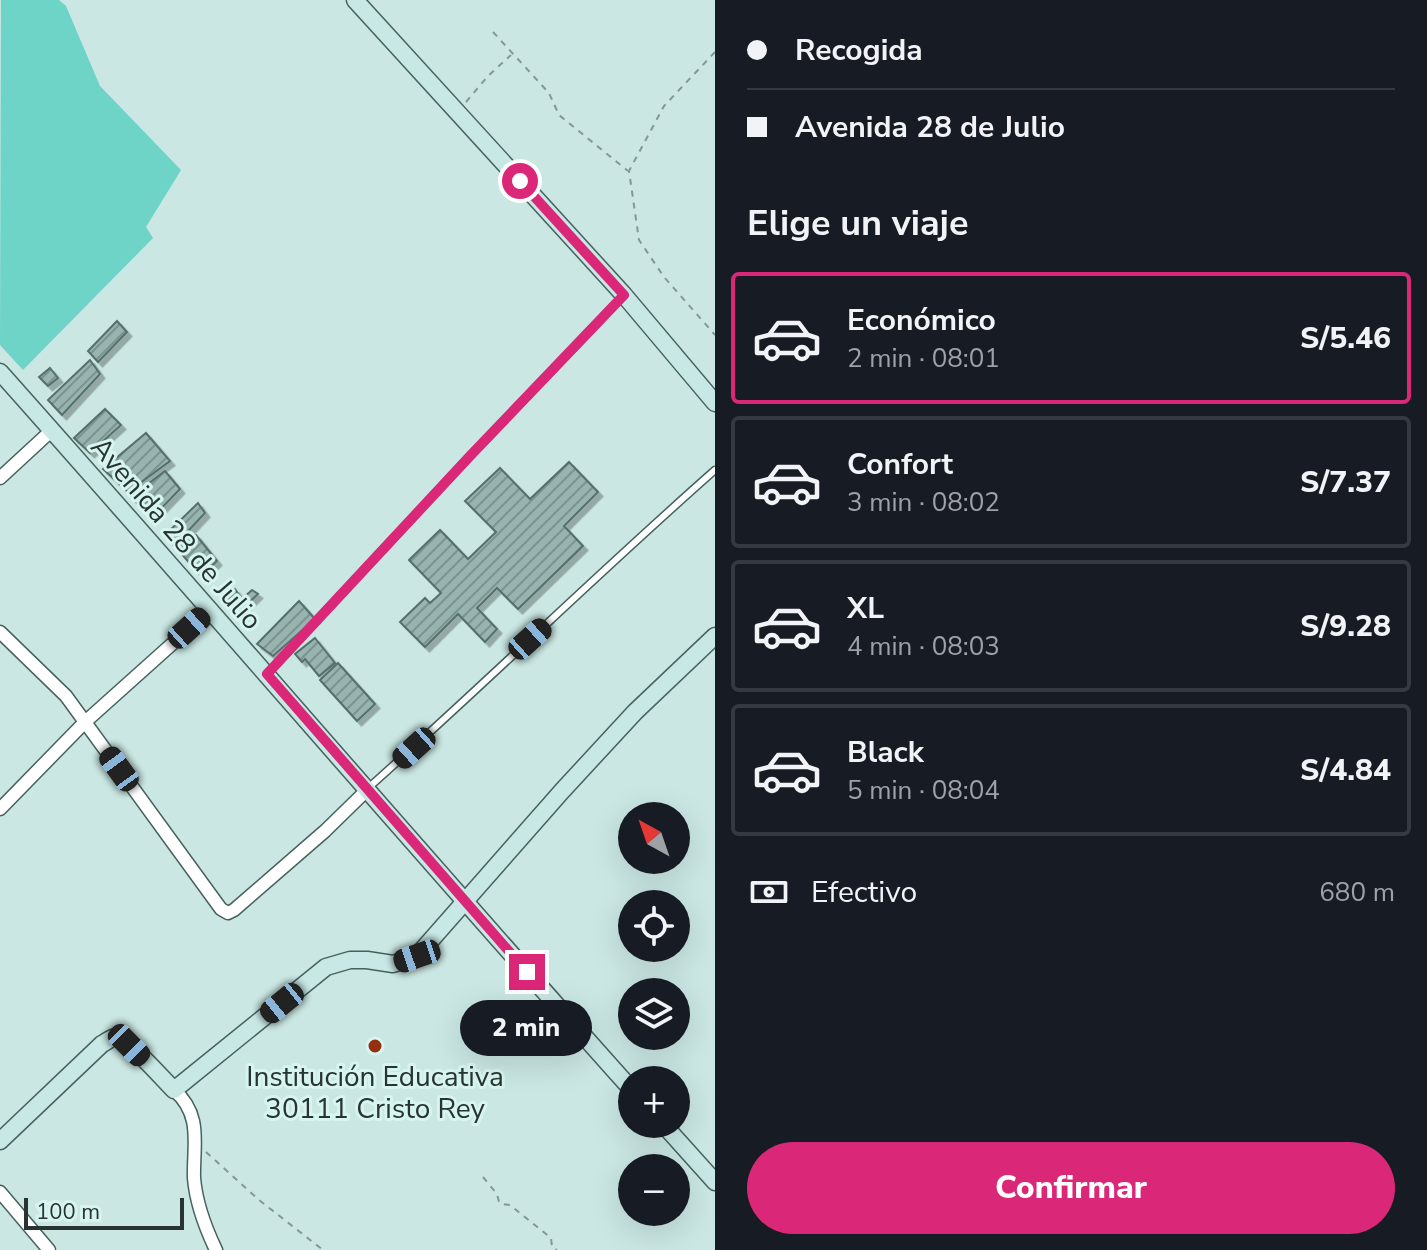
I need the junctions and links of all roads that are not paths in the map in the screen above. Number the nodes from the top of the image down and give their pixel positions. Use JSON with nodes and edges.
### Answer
{"nodes":[{"id":1,"x":355,"y":0,"type":"edge"},
{"id":2,"x":624,"y":295,"type":"junction"},
{"id":3,"x":0,"y":372,"type":"edge"},
{"id":4,"x":715,"y":403,"type":"edge"},
{"id":5,"x":52,"y":430,"type":"junction"},
{"id":6,"x":715,"y":470,"type":"edge"},
{"id":7,"x":0,"y":478,"type":"edge"},
{"id":8,"x":210,"y":610,"type":"junction"},
{"id":9,"x":0,"y":632,"type":"edge"},
{"id":10,"x":715,"y":636,"type":"edge"},
{"id":11,"x":267,"y":674,"type":"junction"},
{"id":12,"x":85,"y":722,"type":"junction"},
{"id":13,"x":367,"y":790,"type":"junction"},
{"id":14,"x":0,"y":809,"type":"edge"},
{"id":15,"x":464,"y":902,"type":"junction"},
{"id":16,"x":618,"y":1074,"type":"edge"},
{"id":17,"x":174,"y":1090,"type":"junction"},
{"id":18,"x":676,"y":1138,"type":"edge"},
{"id":19,"x":0,"y":1141,"type":"edge"},
{"id":20,"x":715,"y":1182,"type":"edge"},
{"id":21,"x":0,"y":1192,"type":"edge"},
{"id":22,"x":49,"y":1250,"type":"edge"},
{"id":23,"x":216,"y":1250,"type":"edge"}],
"edges":[{"from":1,"to":2,"type":"street"},
{"from":2,"to":4,"type":"street"},
{"from":2,"to":11,"type":"lane"},
{"from":3,"to":5,"type":"street","name":"Avenida 28 de Julio"},
{"from":5,"to":7,"type":"street"},
{"from":5,"to":8,"type":"street","name":"Avenida 28 de Julio"},
{"from":6,"to":13,"type":"lane"},
{"from":8,"to":11,"type":"street","name":"Avenida 28 de Julio"},
{"from":8,"to":12,"type":"street"},
{"from":9,"to":12,"type":"street"},
{"from":10,"to":15,"type":"street"},
{"from":11,"to":13,"type":"street","name":"Avenida 28 de Julio"},
{"from":12,"to":13,"type":"street"},
{"from":12,"to":14,"type":"street"},
{"from":13,"to":15,"type":"street","name":"Avenida 28 de Julio"},
{"from":15,"to":16,"type":"street","name":"Avenida 28 de Julio"},
{"from":15,"to":17,"type":"street"},
{"from":17,"to":19,"type":"street"},
{"from":17,"to":23,"type":"street"},
{"from":18,"to":20,"type":"street"},
{"from":21,"to":22,"type":"street"}]}
